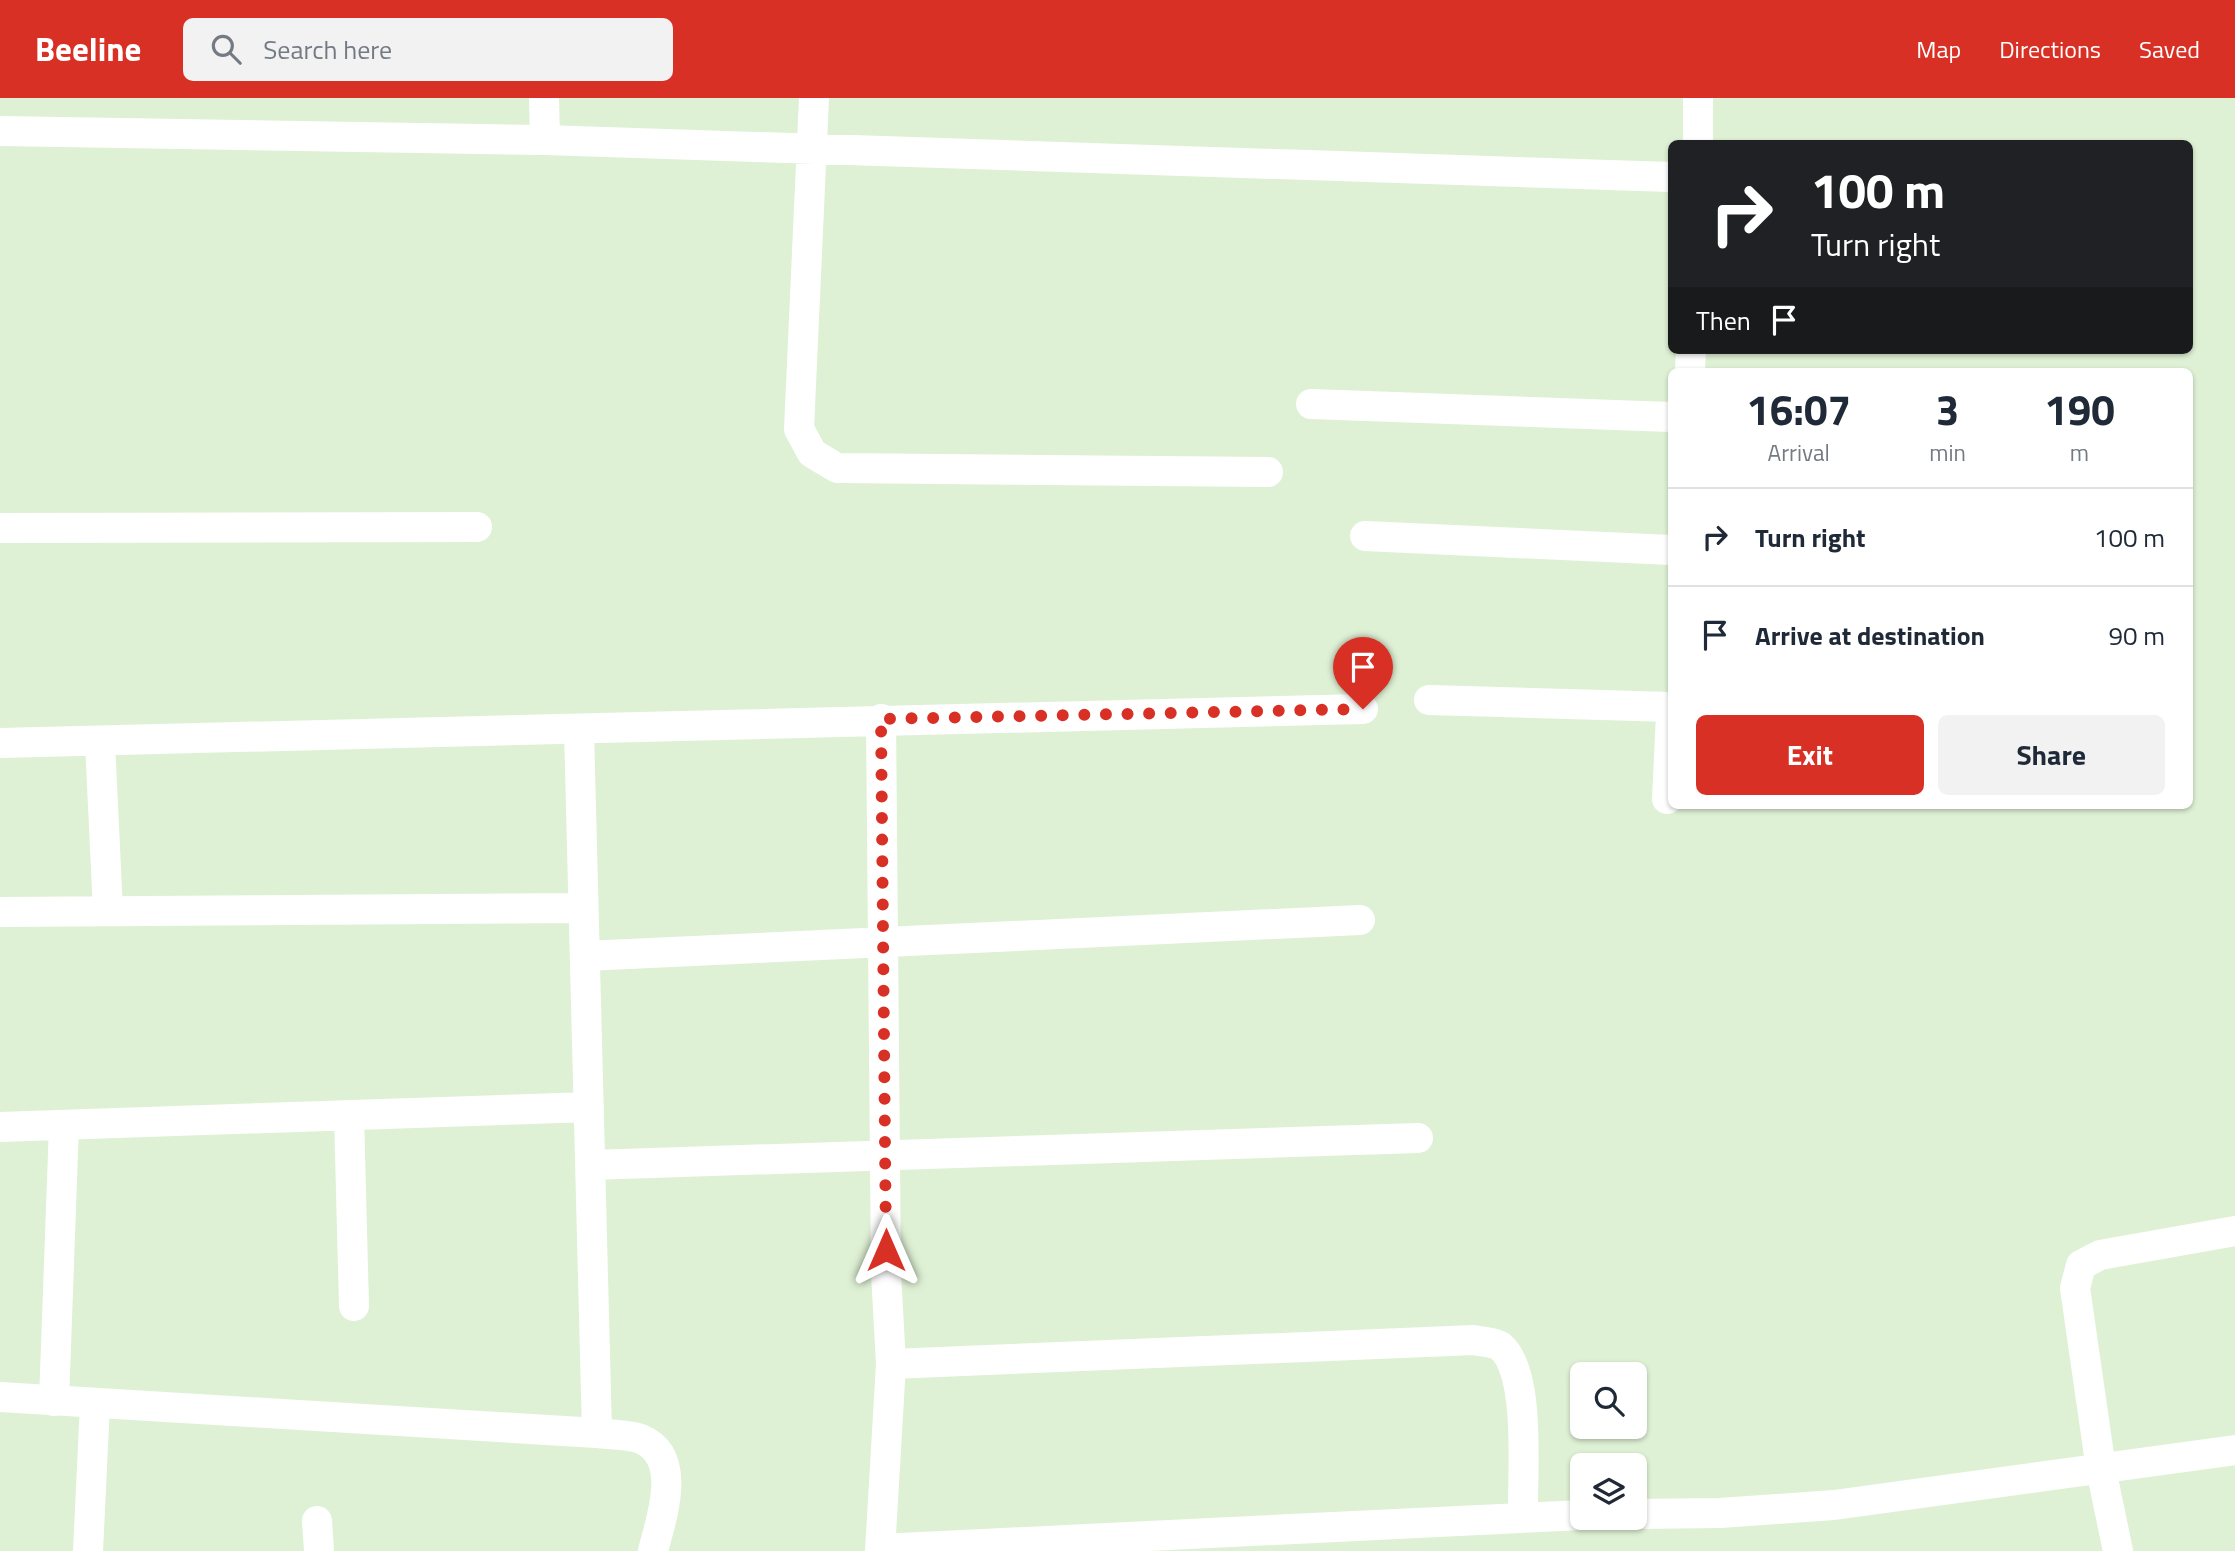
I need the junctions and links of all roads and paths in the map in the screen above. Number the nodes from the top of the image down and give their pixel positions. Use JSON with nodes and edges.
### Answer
{"nodes":[{"id":1,"x":544,"y":98,"type":"edge"},
{"id":2,"x":814,"y":98,"type":"edge"},
{"id":3,"x":1698,"y":98,"type":"edge"},
{"id":4,"x":0,"y":131,"type":"edge"},
{"id":5,"x":545,"y":140,"type":"junction"},
{"id":6,"x":1698,"y":140,"type":"edge"},
{"id":7,"x":812,"y":151,"type":"junction"},
{"id":8,"x":1668,"y":177,"type":"edge"},
{"id":9,"x":1311,"y":404,"type":"dead end"},
{"id":10,"x":1668,"y":417,"type":"edge"},
{"id":11,"x":1268,"y":472,"type":"dead end"},
{"id":12,"x":0,"y":527,"type":"edge"},
{"id":13,"x":477,"y":527,"type":"dead end"},
{"id":14,"x":1366,"y":536,"type":"dead end"},
{"id":15,"x":1668,"y":550,"type":"edge"},
{"id":16,"x":1429,"y":700,"type":"dead end"},
{"id":17,"x":1668,"y":707,"type":"edge"},
{"id":18,"x":1363,"y":709,"type":"dead end"},
{"id":19,"x":881,"y":719,"type":"junction"},
{"id":20,"x":579,"y":730,"type":"junction"},
{"id":21,"x":100,"y":742,"type":"junction"},
{"id":22,"x":0,"y":743,"type":"edge"},
{"id":23,"x":1668,"y":778,"type":"edge"},
{"id":24,"x":1667,"y":799,"type":"dead end"},
{"id":25,"x":583,"y":908,"type":"junction"},
{"id":26,"x":108,"y":911,"type":"junction"},
{"id":27,"x":0,"y":912,"type":"edge"},
{"id":28,"x":1360,"y":920,"type":"dead end"},
{"id":29,"x":883,"y":942,"type":"junction"},
{"id":30,"x":585,"y":956,"type":"junction"},
{"id":31,"x":589,"y":1107,"type":"junction"},
{"id":32,"x":349,"y":1115,"type":"junction"},
{"id":33,"x":64,"y":1125,"type":"junction"},
{"id":34,"x":0,"y":1127,"type":"edge"},
{"id":35,"x":1418,"y":1138,"type":"dead end"},
{"id":36,"x":886,"y":1156,"type":"junction"},
{"id":37,"x":591,"y":1165,"type":"junction"},
{"id":38,"x":2235,"y":1231,"type":"edge"},
{"id":39,"x":354,"y":1306,"type":"dead end"},
{"id":40,"x":891,"y":1364,"type":"junction"},
{"id":41,"x":0,"y":1397,"type":"edge"},
{"id":42,"x":54,"y":1401,"type":"junction"},
{"id":43,"x":95,"y":1404,"type":"junction"},
{"id":44,"x":597,"y":1433,"type":"junction"},
{"id":45,"x":2235,"y":1450,"type":"edge"},
{"id":46,"x":2101,"y":1469,"type":"junction"},
{"id":47,"x":1647,"y":1514,"type":"edge"},
{"id":48,"x":1570,"y":1515,"type":"edge"},
{"id":49,"x":1523,"y":1516,"type":"junction"},
{"id":50,"x":317,"y":1521,"type":"dead end"},
{"id":51,"x":880,"y":1550,"type":"edge"},
{"id":52,"x":88,"y":1551,"type":"edge"},
{"id":53,"x":319,"y":1551,"type":"edge"},
{"id":54,"x":653,"y":1551,"type":"edge"},
{"id":55,"x":2118,"y":1551,"type":"edge"}],
"edges":[{"from":1,"to":5,"type":"street"},
{"from":2,"to":7,"type":"street"},
{"from":3,"to":6,"type":"street"},
{"from":4,"to":5,"type":"street"},
{"from":5,"to":7,"type":"street"},
{"from":7,"to":8,"type":"street"},
{"from":7,"to":11,"type":"street"},
{"from":9,"to":10,"type":"street"},
{"from":12,"to":13,"type":"street"},
{"from":14,"to":15,"type":"street"},
{"from":16,"to":17,"type":"street"},
{"from":18,"to":19,"type":"street"},
{"from":19,"to":20,"type":"street"},
{"from":19,"to":29,"type":"street"},
{"from":20,"to":21,"type":"street"},
{"from":20,"to":25,"type":"street"},
{"from":21,"to":22,"type":"street"},
{"from":21,"to":26,"type":"street"},
{"from":23,"to":24,"type":"street"},
{"from":25,"to":26,"type":"street"},
{"from":25,"to":30,"type":"street"},
{"from":26,"to":27,"type":"street"},
{"from":28,"to":29,"type":"street"},
{"from":29,"to":30,"type":"street"},
{"from":29,"to":36,"type":"street"},
{"from":30,"to":31,"type":"street"},
{"from":31,"to":32,"type":"street"},
{"from":31,"to":37,"type":"street"},
{"from":32,"to":33,"type":"street"},
{"from":32,"to":39,"type":"street"},
{"from":33,"to":34,"type":"street"},
{"from":33,"to":42,"type":"street"},
{"from":35,"to":36,"type":"street"},
{"from":36,"to":37,"type":"street"},
{"from":36,"to":40,"type":"street"},
{"from":37,"to":44,"type":"street"},
{"from":38,"to":46,"type":"street"},
{"from":40,"to":49,"type":"street"},
{"from":40,"to":51,"type":"street"},
{"from":41,"to":42,"type":"street"},
{"from":42,"to":43,"type":"street"},
{"from":43,"to":44,"type":"street"},
{"from":43,"to":52,"type":"street"},
{"from":44,"to":54,"type":"street"},
{"from":45,"to":46,"type":"street"},
{"from":46,"to":47,"type":"street"},
{"from":46,"to":55,"type":"street"},
{"from":48,"to":49,"type":"street"},
{"from":49,"to":51,"type":"street"},
{"from":50,"to":53,"type":"street"}]}
